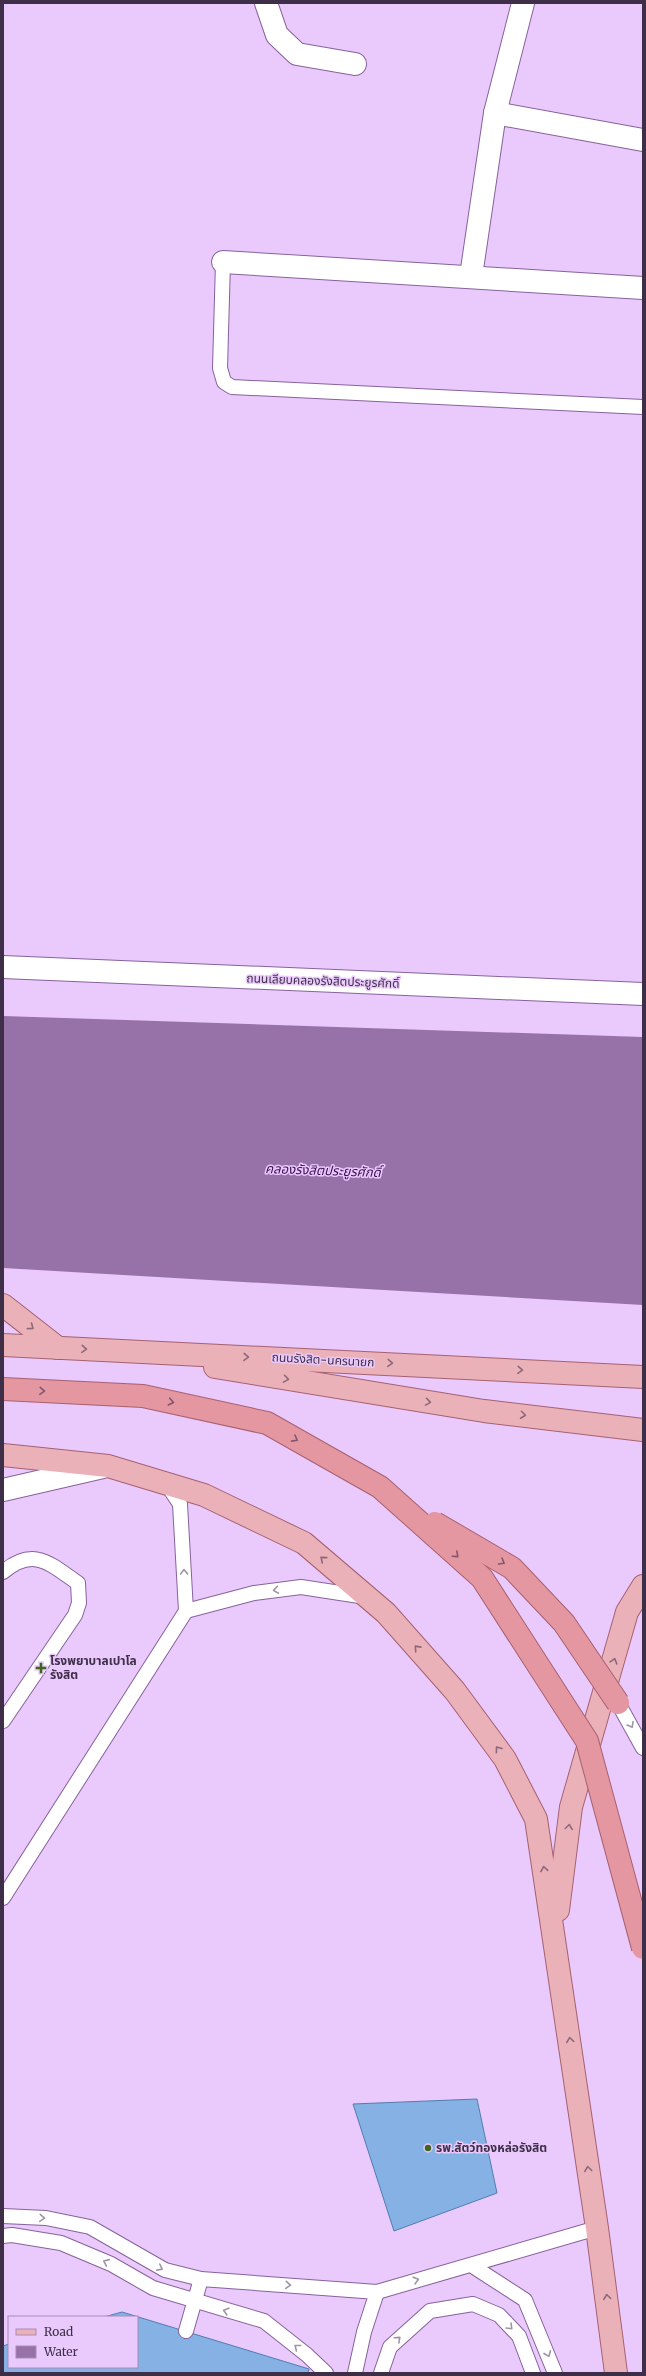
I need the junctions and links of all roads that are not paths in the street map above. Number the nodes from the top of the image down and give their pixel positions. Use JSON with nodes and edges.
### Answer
{"nodes":[{"id":1,"x":266,"y":3,"type":"edge"},
{"id":2,"x":523,"y":3,"type":"edge"},
{"id":3,"x":355,"y":64,"type":"dead end"},
{"id":4,"x":495,"y":113,"type":"junction"},
{"id":5,"x":643,"y":140,"type":"edge"},
{"id":6,"x":223,"y":262,"type":"joint"},
{"id":7,"x":471,"y":276,"type":"junction"},
{"id":8,"x":643,"y":288,"type":"edge"},
{"id":9,"x":643,"y":407,"type":"edge"},
{"id":10,"x":3,"y":967,"type":"edge"},
{"id":11,"x":643,"y":994,"type":"edge"},
{"id":12,"x":3,"y":1305,"type":"edge"},
{"id":13,"x":3,"y":1345,"type":"edge"},
{"id":14,"x":58,"y":1348,"type":"junction"},
{"id":15,"x":123,"y":1352,"type":"junction"},
{"id":16,"x":643,"y":1377,"type":"edge"},
{"id":17,"x":3,"y":1389,"type":"edge"},
{"id":18,"x":643,"y":1430,"type":"edge"},
{"id":19,"x":3,"y":1455,"type":"edge"},
{"id":20,"x":108,"y":1466,"type":"junction"},
{"id":21,"x":166,"y":1483,"type":"junction"},
{"id":22,"x":3,"y":1490,"type":"edge"},
{"id":23,"x":395,"y":1500,"type":"junction"},
{"id":24,"x":3,"y":1572,"type":"edge"},
{"id":25,"x":643,"y":1586,"type":"edge"},
{"id":26,"x":370,"y":1598,"type":"junction"},
{"id":27,"x":186,"y":1611,"type":"junction"},
{"id":28,"x":618,"y":1703,"type":"joint"},
{"id":29,"x":3,"y":1721,"type":"edge"},
{"id":30,"x":643,"y":1748,"type":"edge"},
{"id":31,"x":3,"y":1898,"type":"edge"},
{"id":32,"x":554,"y":1935,"type":"junction"},
{"id":33,"x":643,"y":1948,"type":"edge"},
{"id":34,"x":3,"y":2216,"type":"edge"},
{"id":35,"x":597,"y":2228,"type":"junction"},
{"id":36,"x":3,"y":2236,"type":"edge"},
{"id":37,"x":471,"y":2264,"type":"junction"},
{"id":38,"x":201,"y":2279,"type":"junction"},
{"id":39,"x":377,"y":2292,"type":"junction"},
{"id":40,"x":196,"y":2302,"type":"junction"},
{"id":41,"x":186,"y":2331,"type":"dead end"},
{"id":42,"x":612,"y":2336,"type":"junction"},
{"id":43,"x":326,"y":2373,"type":"edge"},
{"id":44,"x":355,"y":2373,"type":"edge"},
{"id":45,"x":381,"y":2373,"type":"edge"},
{"id":46,"x":533,"y":2373,"type":"edge"},
{"id":47,"x":556,"y":2373,"type":"edge"},
{"id":48,"x":616,"y":2373,"type":"edge"},
{"id":49,"x":622,"y":2373,"type":"edge"}],
"edges":[{"from":1,"to":3,"type":"street"},
{"from":2,"to":4,"type":"street"},
{"from":4,"to":5,"type":"street"},
{"from":4,"to":7,"type":"street"},
{"from":6,"to":7,"type":"street"},
{"from":6,"to":9,"type":"lane"},
{"from":7,"to":8,"type":"street"},
{"from":10,"to":11,"type":"street","name":"ถนนเลียบคลองรังสิตประยูรศักดิ์"},
{"from":12,"to":14,"type":"main road","one_way":true},
{"from":13,"to":14,"type":"main road","name":"ถนนรังสิต-นครนายก"},
{"from":14,"to":15,"type":"main road","name":"ถนนรังสิต-นครนายก","one_way":true},
{"from":15,"to":16,"type":"main road","name":"ถนนรังสิต-นครนายก","one_way":true},
{"from":15,"to":18,"type":"main road","one_way":true},
{"from":17,"to":23,"type":"highway","one_way":true,"bridge":true},
{"from":19,"to":20,"type":"main road"},
{"from":20,"to":21,"type":"main road"},
{"from":20,"to":22,"type":"street"},
{"from":26,"to":21,"type":"main road","one_way":true},
{"from":27,"to":21,"type":"lane","one_way":true},
{"from":23,"to":28,"type":"highway","one_way":true,"bridge":true},
{"from":23,"to":33,"type":"highway","one_way":true,"bridge":true},
{"from":24,"to":29,"type":"lane"},
{"from":32,"to":25,"type":"main road","one_way":true},
{"from":26,"to":27,"type":"lane","one_way":true},
{"from":32,"to":26,"type":"main road","one_way":true},
{"from":27,"to":31,"type":"lane"},
{"from":28,"to":30,"type":"lane","one_way":true},
{"from":35,"to":32,"type":"main road","one_way":true},
{"from":34,"to":38,"type":"lane","one_way":true},
{"from":35,"to":37,"type":"lane"},
{"from":42,"to":35,"type":"main road","one_way":true},
{"from":40,"to":36,"type":"lane","one_way":true},
{"from":39,"to":37,"type":"lane","one_way":true},
{"from":37,"to":47,"type":"lane","one_way":true},
{"from":38,"to":39,"type":"lane","one_way":true},
{"from":38,"to":40,"type":"lane"},
{"from":39,"to":44,"type":"lane"},
{"from":40,"to":41,"type":"lane"},
{"from":43,"to":40,"type":"lane","one_way":true},
{"from":42,"to":48,"type":"main road"},
{"from":42,"to":49,"type":"main road"},
{"from":45,"to":46,"type":"lane","one_way":true}]}
